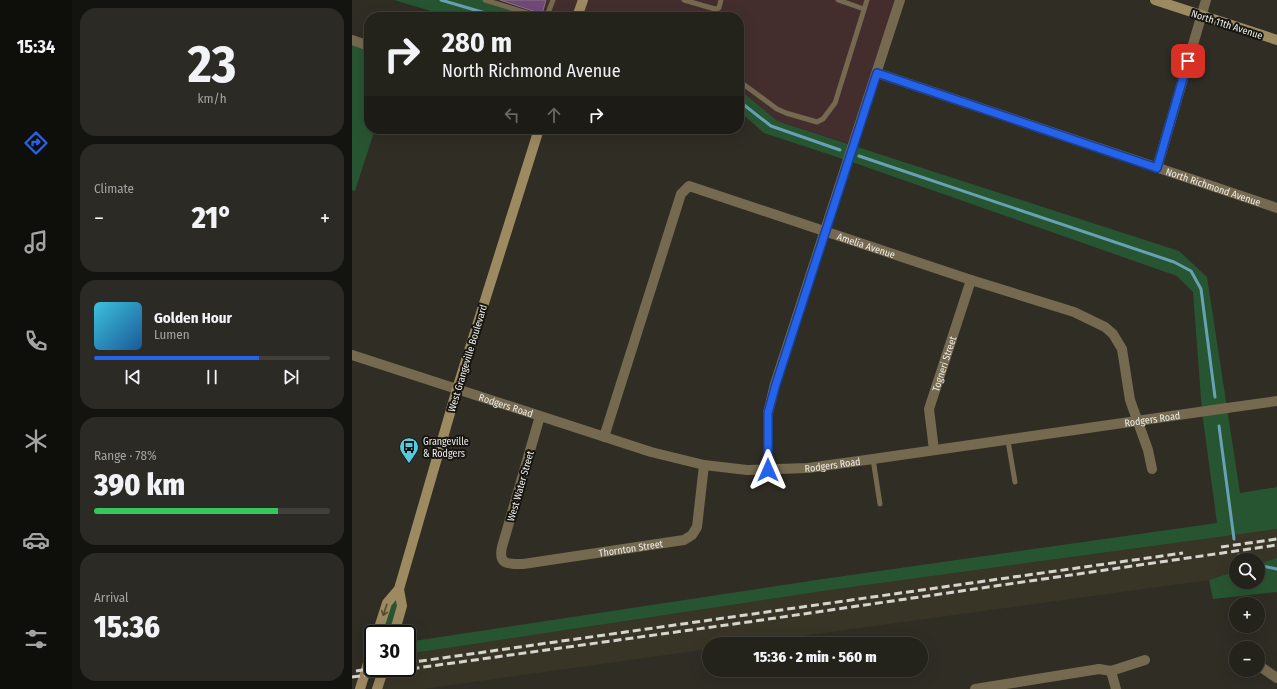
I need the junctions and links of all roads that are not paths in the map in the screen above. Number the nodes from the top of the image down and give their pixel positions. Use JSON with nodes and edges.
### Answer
{"nodes":[{"id":1,"x":485,"y":0,"type":"edge"},
{"id":2,"x":553,"y":0,"type":"edge"},
{"id":3,"x":583,"y":0,"type":"edge"},
{"id":4,"x":684,"y":0,"type":"edge"},
{"id":5,"x":721,"y":0,"type":"edge"},
{"id":6,"x":838,"y":0,"type":"edge"},
{"id":7,"x":867,"y":0,"type":"edge"},
{"id":8,"x":900,"y":0,"type":"edge"},
{"id":9,"x":1155,"y":0,"type":"edge"},
{"id":10,"x":1206,"y":0,"type":"edge"},
{"id":11,"x":864,"y":9,"type":"junction"},
{"id":12,"x":524,"y":12,"type":"edge"},
{"id":13,"x":549,"y":12,"type":"edge"},
{"id":14,"x":579,"y":12,"type":"edge"},
{"id":15,"x":1201,"y":15,"type":"junction"},
{"id":16,"x":352,"y":40,"type":"edge"},
{"id":17,"x":1277,"y":40,"type":"edge"},
{"id":18,"x":364,"y":44,"type":"edge"},
{"id":19,"x":877,"y":73,"type":"junction"},
{"id":20,"x":744,"y":85,"type":"edge"},
{"id":21,"x":537,"y":134,"type":"edge"},
{"id":22,"x":1157,"y":168,"type":"junction"},
{"id":23,"x":1277,"y":208,"type":"edge"},
{"id":24,"x":825,"y":231,"type":"junction"},
{"id":25,"x":971,"y":280,"type":"junction"},
{"id":26,"x":352,"y":356,"type":"edge"},
{"id":27,"x":457,"y":389,"type":"junction"},
{"id":28,"x":1277,"y":401,"type":"edge"},
{"id":29,"x":540,"y":416,"type":"junction"},
{"id":30,"x":1137,"y":421,"type":"junction"},
{"id":31,"x":604,"y":437,"type":"junction"},
{"id":32,"x":1008,"y":441,"type":"junction"},
{"id":33,"x":934,"y":450,"type":"junction"},
{"id":34,"x":873,"y":459,"type":"junction"},
{"id":35,"x":704,"y":465,"type":"junction"},
{"id":36,"x":1152,"y":469,"type":"dead end"},
{"id":37,"x":768,"y":470,"type":"junction"},
{"id":38,"x":1015,"y":482,"type":"dead end"},
{"id":39,"x":880,"y":504,"type":"dead end"},
{"id":40,"x":500,"y":556,"type":"joint"},
{"id":41,"x":399,"y":589,"type":"junction"},
{"id":42,"x":380,"y":625,"type":"edge"},
{"id":43,"x":397,"y":625,"type":"edge"},
{"id":44,"x":1145,"y":660,"type":"dead end"},
{"id":45,"x":1265,"y":670,"type":"edge"},
{"id":46,"x":1111,"y":671,"type":"junction"},
{"id":47,"x":364,"y":676,"type":"edge"},
{"id":48,"x":381,"y":677,"type":"edge"},
{"id":49,"x":1277,"y":678,"type":"edge"},
{"id":50,"x":360,"y":689,"type":"edge"},
{"id":51,"x":377,"y":689,"type":"edge"},
{"id":52,"x":979,"y":689,"type":"edge"},
{"id":53,"x":1116,"y":689,"type":"edge"}],
"edges":[{"from":1,"to":12,"type":"lane"},
{"from":2,"to":13,"type":"lane"},
{"from":3,"to":14,"type":"main road"},
{"from":4,"to":5,"type":"lane"},
{"from":6,"to":11,"type":"lane"},
{"from":7,"to":11,"type":"lane"},
{"from":8,"to":19,"type":"street"},
{"from":9,"to":15,"type":"main road","name":"North 11th Avenue"},
{"from":10,"to":15,"type":"street"},
{"from":11,"to":20,"type":"lane"},
{"from":15,"to":17,"type":"main road","name":"North 11th Avenue"},
{"from":15,"to":22,"type":"street"},
{"from":16,"to":18,"type":"street"},
{"from":19,"to":22,"type":"street","name":"North Richmond Avenue"},
{"from":19,"to":24,"type":"street"},
{"from":21,"to":27,"type":"main road","name":"West Grangeville Boulevard"},
{"from":22,"to":23,"type":"street","name":"North Richmond Avenue"},
{"from":24,"to":25,"type":"street","name":"Amelia Avenue"},
{"from":24,"to":31,"type":"street","name":"Amelia Avenue"},
{"from":24,"to":37,"type":"street"},
{"from":25,"to":30,"type":"street","name":"Amelia Avenue"},
{"from":25,"to":33,"type":"street","name":"Togneri Street"},
{"from":26,"to":27,"type":"street","name":"Rodgers Road"},
{"from":27,"to":29,"type":"street","name":"Rodgers Road"},
{"from":27,"to":41,"type":"main road","name":"West Grangeville Boulevard"},
{"from":28,"to":30,"type":"street","name":"Rodgers Road"},
{"from":29,"to":31,"type":"street","name":"Rodgers Road"},
{"from":29,"to":40,"type":"street","name":"West Water Street"},
{"from":30,"to":32,"type":"street","name":"Rodgers Road"},
{"from":30,"to":36,"type":"street","name":"Amelia Avenue"},
{"from":31,"to":35,"type":"street","name":"Rodgers Road"},
{"from":32,"to":33,"type":"street","name":"Rodgers Road"},
{"from":32,"to":38,"type":"lane"},
{"from":33,"to":34,"type":"street","name":"Rodgers Road"},
{"from":34,"to":37,"type":"street","name":"Rodgers Road"},
{"from":34,"to":39,"type":"lane"},
{"from":35,"to":37,"type":"street","name":"Rodgers Road"},
{"from":35,"to":40,"type":"street","name":"Thornton Street"},
{"from":41,"to":42,"type":"main road","name":"West Grangeville Boulevard","one_way":true},
{"from":41,"to":43,"type":"main road","name":"West Grangeville Boulevard"},
{"from":44,"to":46,"type":"street"},
{"from":45,"to":49,"type":"street"},
{"from":46,"to":52,"type":"street"},
{"from":46,"to":53,"type":"street"},
{"from":47,"to":50,"type":"main road"},
{"from":48,"to":51,"type":"main road"}]}
